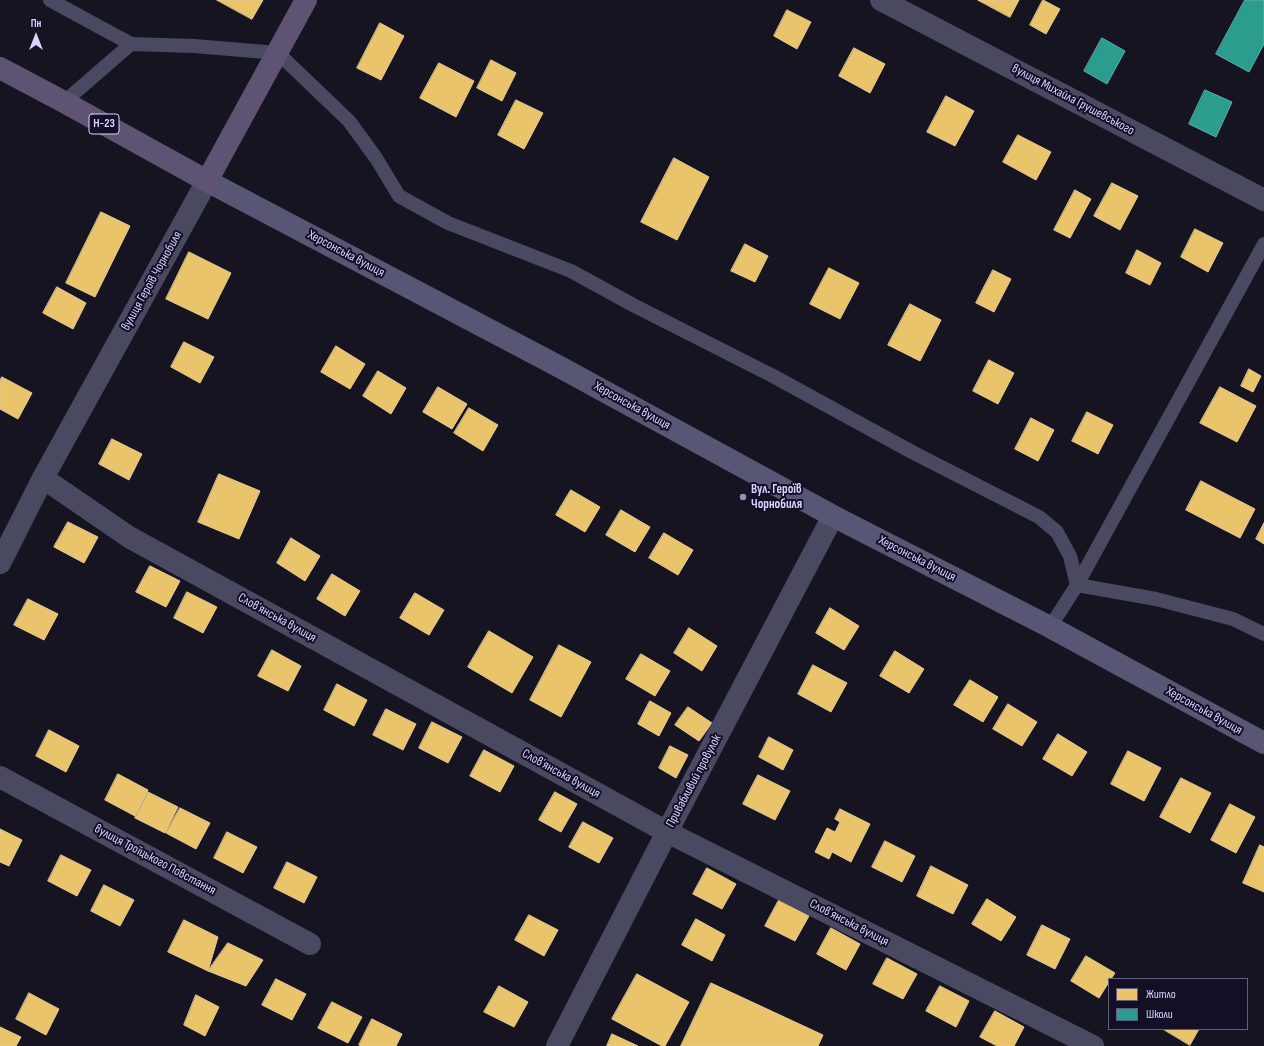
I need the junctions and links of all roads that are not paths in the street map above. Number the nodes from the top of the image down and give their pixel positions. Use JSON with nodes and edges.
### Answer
{"nodes":[{"id":1,"x":50,"y":0,"type":"edge"},
{"id":2,"x":306,"y":0,"type":"edge"},
{"id":3,"x":881,"y":0,"type":"edge"},
{"id":4,"x":131,"y":44,"type":"junction"},
{"id":5,"x":278,"y":53,"type":"junction"},
{"id":6,"x":0,"y":68,"type":"edge"},
{"id":7,"x":64,"y":102,"type":"junction"},
{"id":8,"x":207,"y":181,"type":"junction"},
{"id":9,"x":1264,"y":200,"type":"edge"},
{"id":10,"x":1264,"y":244,"type":"edge"},
{"id":11,"x":43,"y":478,"type":"junction"},
{"id":12,"x":833,"y":516,"type":"junction"},
{"id":13,"x":0,"y":563,"type":"edge"},
{"id":14,"x":1077,"y":585,"type":"junction"},
{"id":15,"x":1050,"y":627,"type":"junction"},
{"id":16,"x":1264,"y":634,"type":"edge"},
{"id":17,"x":1264,"y":743,"type":"edge"},
{"id":18,"x":0,"y":777,"type":"edge"},
{"id":19,"x":667,"y":832,"type":"junction"},
{"id":20,"x":310,"y":944,"type":"dead end"},
{"id":21,"x":557,"y":1046,"type":"edge"},
{"id":22,"x":1093,"y":1046,"type":"edge"}],
"edges":[{"from":1,"to":4,"type":"lane"},
{"from":2,"to":5,"type":"main road","name":"вулиця Героїв Чорнобиля"},
{"from":3,"to":9,"type":"street","name":"вулиця Михайла Грушевського"},
{"from":4,"to":5,"type":"lane"},
{"from":4,"to":7,"type":"lane"},
{"from":5,"to":8,"type":"main road","name":"вулиця Героїв Чорнобиля"},
{"from":5,"to":14,"type":"lane"},
{"from":6,"to":7,"type":"main road","name":"Херсонська вулиця","number":"Н-23"},
{"from":7,"to":8,"type":"main road","name":"Херсонська вулиця","number":"Н-23"},
{"from":8,"to":11,"type":"street","name":"вулиця Героїв Чорнобиля"},
{"from":8,"to":12,"type":"main road","name":"Херсонська вулиця"},
{"from":10,"to":14,"type":"lane"},
{"from":11,"to":13,"type":"street","name":"вулиця Героїв Чорнобиля"},
{"from":11,"to":19,"type":"street","name":"Словʼянська вулиця"},
{"from":12,"to":15,"type":"main road","name":"Херсонська вулиця"},
{"from":12,"to":19,"type":"street","name":"Привабливий провулок"},
{"from":14,"to":15,"type":"lane"},
{"from":14,"to":16,"type":"lane"},
{"from":15,"to":17,"type":"main road","name":"Херсонська вулиця"},
{"from":18,"to":20,"type":"street","name":"вулиця Троїцького Повстання"},
{"from":19,"to":21,"type":"street","name":"Привабливий провулок"},
{"from":19,"to":22,"type":"street","name":"Словʼянська вулиця"}]}
